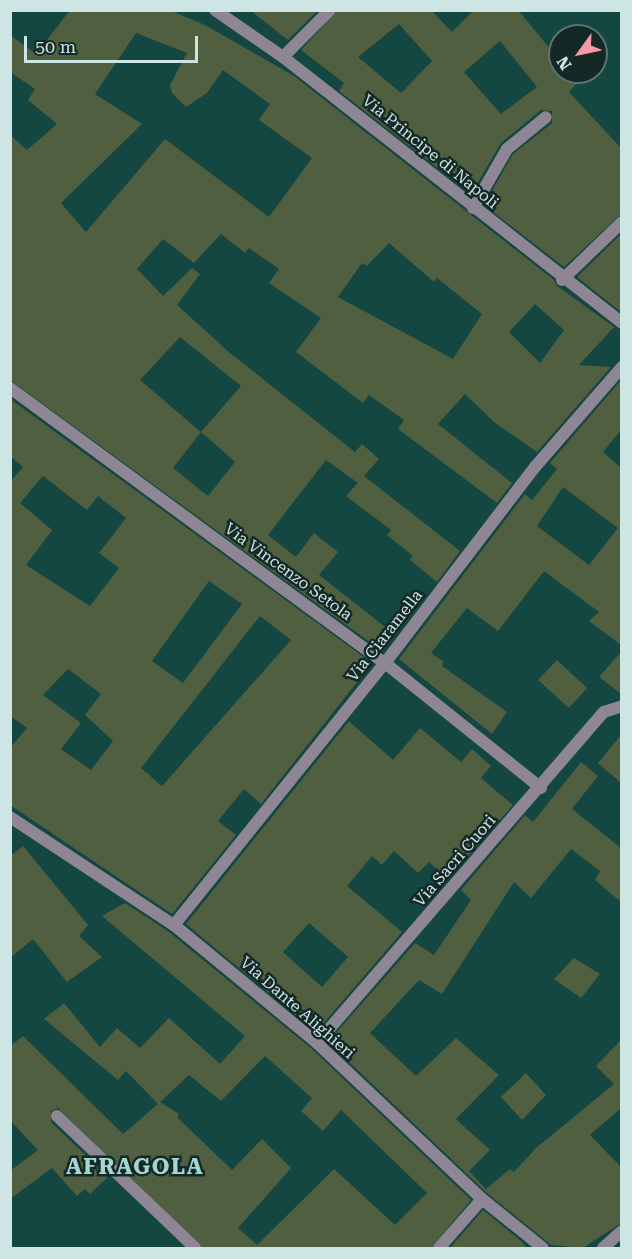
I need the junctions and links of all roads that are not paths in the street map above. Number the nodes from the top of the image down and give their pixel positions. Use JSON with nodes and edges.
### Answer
{"nodes":[{"id":1,"x":215,"y":10,"type":"edge"},
{"id":2,"x":330,"y":10,"type":"edge"},
{"id":3,"x":283,"y":57,"type":"junction"},
{"id":4,"x":546,"y":117,"type":"dead end"},
{"id":5,"x":473,"y":208,"type":"junction"},
{"id":6,"x":621,"y":222,"type":"edge"},
{"id":7,"x":562,"y":280,"type":"junction"},
{"id":8,"x":621,"y":323,"type":"edge"},
{"id":9,"x":621,"y":367,"type":"edge"},
{"id":10,"x":10,"y":388,"type":"edge"},
{"id":11,"x":385,"y":663,"type":"junction"},
{"id":12,"x":621,"y":706,"type":"edge"},
{"id":13,"x":541,"y":788,"type":"junction"},
{"id":14,"x":10,"y":817,"type":"edge"},
{"id":15,"x":174,"y":925,"type":"junction"},
{"id":16,"x":317,"y":1043,"type":"junction"},
{"id":17,"x":57,"y":1116,"type":"dead end"},
{"id":18,"x":482,"y":1199,"type":"junction"},
{"id":19,"x":621,"y":1232,"type":"edge"},
{"id":20,"x":195,"y":1248,"type":"edge"},
{"id":21,"x":439,"y":1248,"type":"edge"},
{"id":22,"x":543,"y":1248,"type":"edge"},
{"id":23,"x":603,"y":1248,"type":"edge"}],
"edges":[{"from":1,"to":3,"type":"street","name":"Via Principe di Napoli"},
{"from":2,"to":3,"type":"street"},
{"from":3,"to":5,"type":"street","name":"Via Principe di Napoli"},
{"from":4,"to":5,"type":"street"},
{"from":5,"to":7,"type":"street","name":"Via Principe di Napoli"},
{"from":6,"to":7,"type":"street"},
{"from":7,"to":8,"type":"street","name":"Via Principe di Napoli"},
{"from":9,"to":11,"type":"street","name":"Via Ciaramella"},
{"from":10,"to":11,"type":"street","name":"Via Vincenzo Setola"},
{"from":11,"to":13,"type":"street","name":"Via Vincenzo Setola"},
{"from":11,"to":15,"type":"street","name":"Via Ciaramella"},
{"from":12,"to":13,"type":"street","name":"Via Sacri Cuori"},
{"from":13,"to":16,"type":"street","name":"Via Sacri Cuori"},
{"from":14,"to":15,"type":"street","name":"Via Dante Alighieri"},
{"from":15,"to":16,"type":"street","name":"Via Dante Alighieri"},
{"from":16,"to":18,"type":"street","name":"Via Dante Alighieri"},
{"from":17,"to":20,"type":"street"},
{"from":18,"to":21,"type":"street"},
{"from":18,"to":22,"type":"street","name":"Via Dante Alighieri"},
{"from":19,"to":23,"type":"street"}]}
